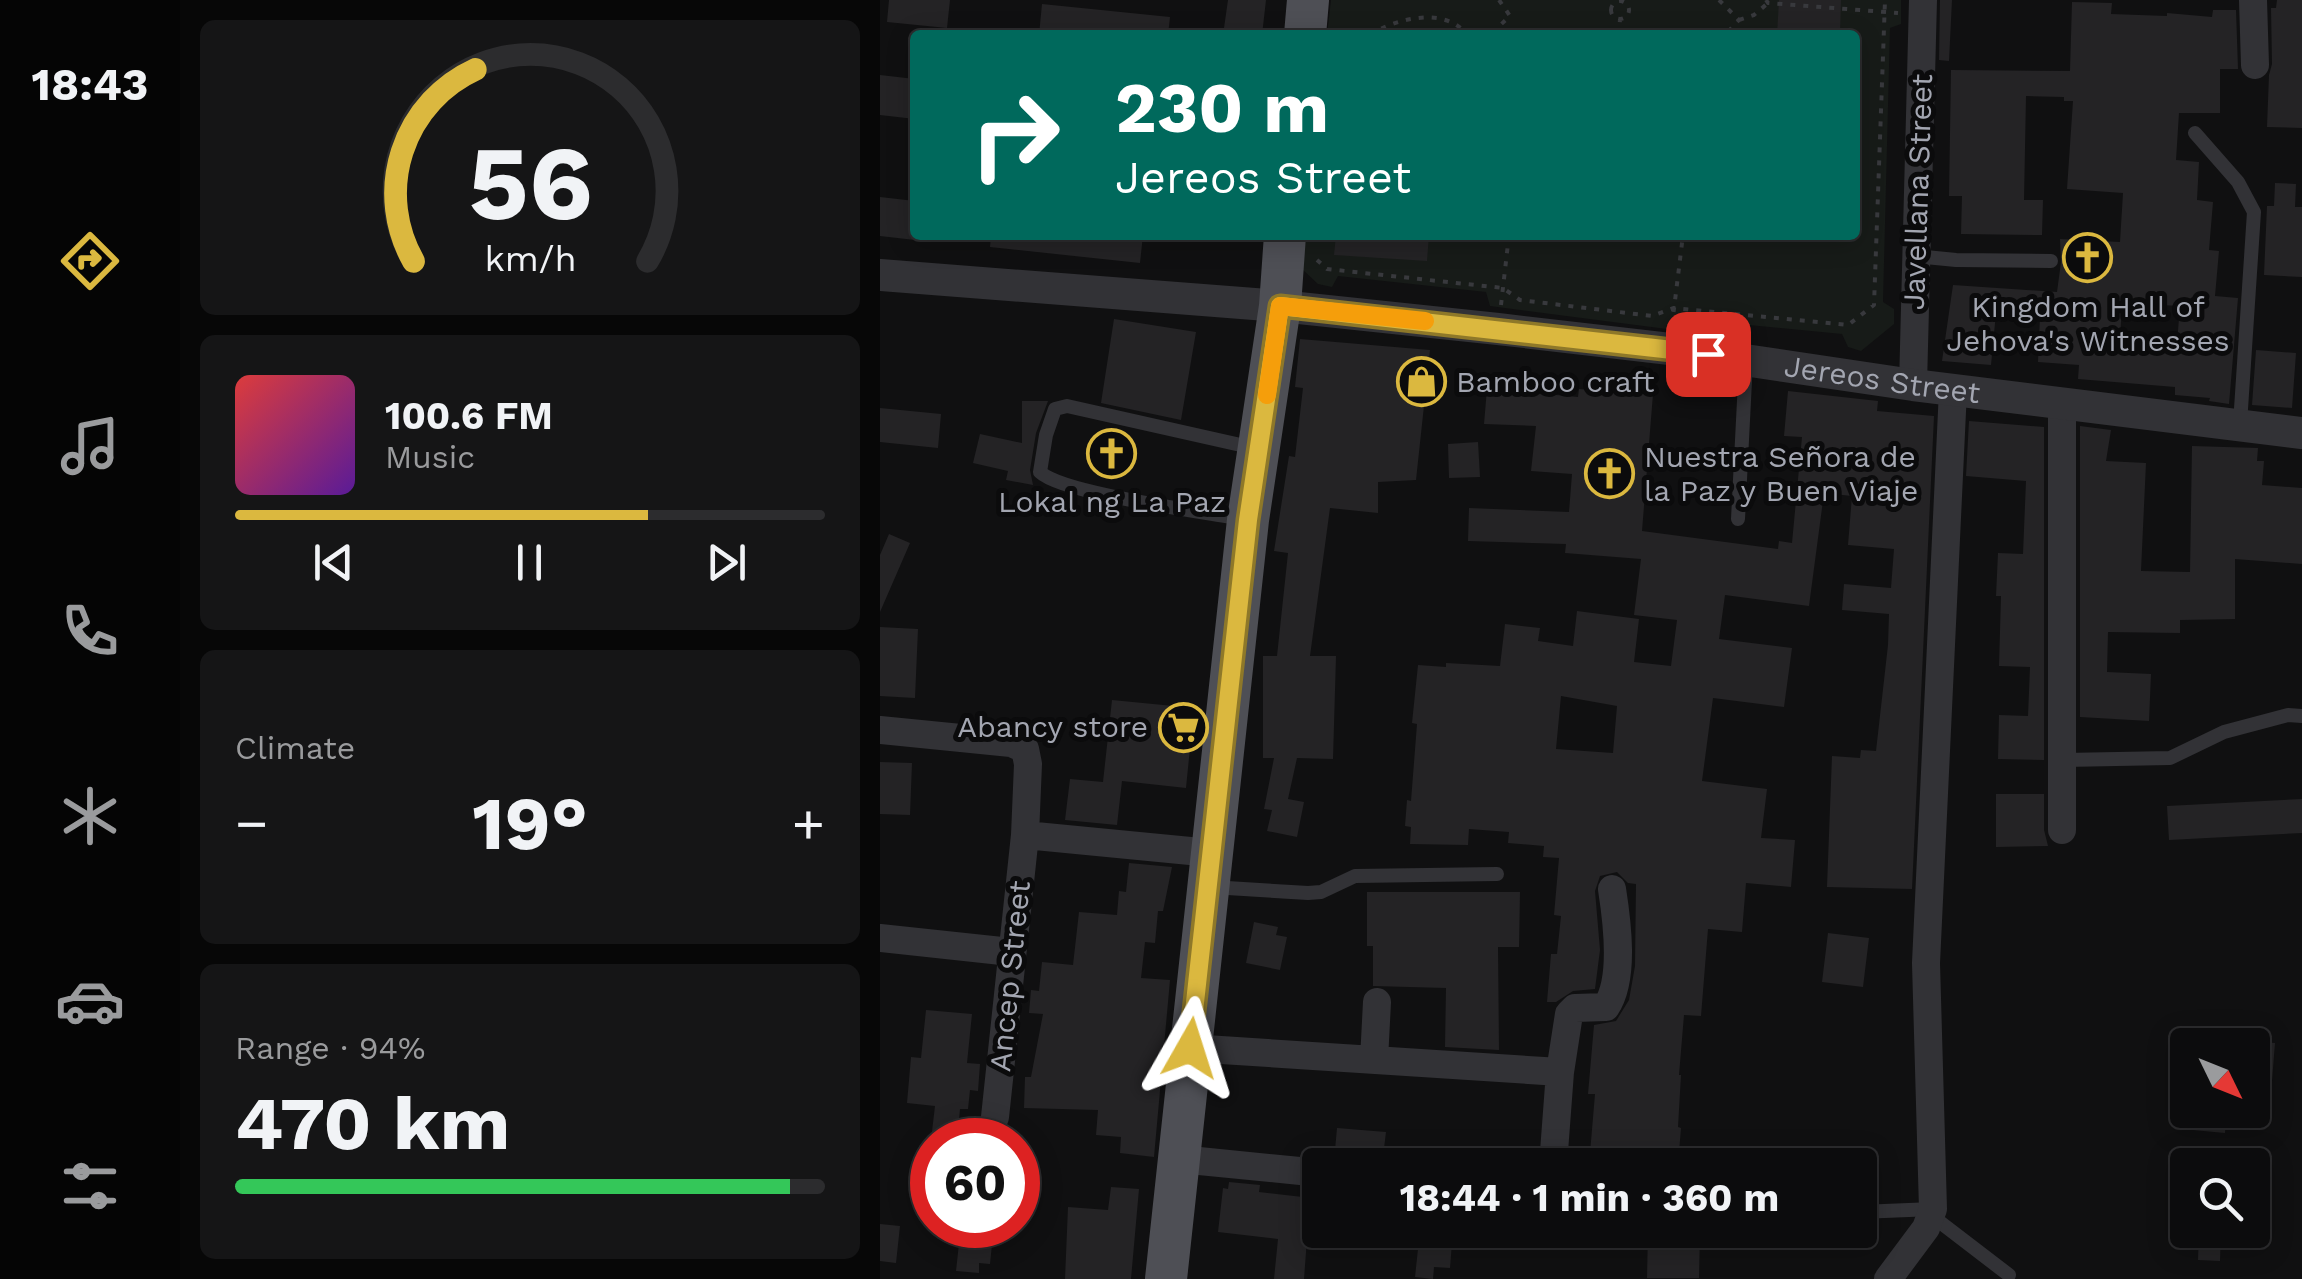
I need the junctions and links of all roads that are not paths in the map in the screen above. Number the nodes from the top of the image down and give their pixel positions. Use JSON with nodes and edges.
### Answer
{"nodes":[{"id":1,"x":1308,"y":0,"type":"edge"},
{"id":2,"x":2254,"y":0,"type":"edge"},
{"id":3,"x":1912,"y":7,"type":"edge"},
{"id":4,"x":1305,"y":30,"type":"edge"},
{"id":5,"x":2255,"y":65,"type":"dead end"},
{"id":6,"x":2195,"y":133,"type":"dead end"},
{"id":7,"x":1285,"y":240,"type":"edge"},
{"id":8,"x":1916,"y":256,"type":"junction"},
{"id":9,"x":2051,"y":262,"type":"dead end"},
{"id":10,"x":880,"y":275,"type":"edge"},
{"id":11,"x":1280,"y":306,"type":"junction"},
{"id":12,"x":1746,"y":361,"type":"junction"},
{"id":13,"x":1913,"y":385,"type":"junction"},
{"id":14,"x":1953,"y":390,"type":"junction"},
{"id":15,"x":2062,"y":404,"type":"junction"},
{"id":16,"x":2240,"y":425,"type":"junction"},
{"id":17,"x":2302,"y":433,"type":"edge"},
{"id":18,"x":1260,"y":449,"type":"junction"},
{"id":19,"x":1248,"y":520,"type":"junction"},
{"id":20,"x":1738,"y":520,"type":"dead end"},
{"id":21,"x":2302,"y":716,"type":"edge"},
{"id":22,"x":880,"y":730,"type":"edge"},
{"id":23,"x":2064,"y":760,"type":"junction"},
{"id":24,"x":2062,"y":830,"type":"dead end"},
{"id":25,"x":1025,"y":835,"type":"junction"},
{"id":26,"x":1209,"y":870,"type":"junction"},
{"id":27,"x":1496,"y":874,"type":"dead end"},
{"id":28,"x":1612,"y":889,"type":"dead end"},
{"id":29,"x":880,"y":938,"type":"edge"},
{"id":30,"x":1011,"y":952,"type":"junction"},
{"id":31,"x":1377,"y":1002,"type":"dead end"},
{"id":32,"x":1190,"y":1048,"type":"junction"},
{"id":33,"x":1374,"y":1060,"type":"junction"},
{"id":34,"x":1560,"y":1072,"type":"junction"},
{"id":35,"x":995,"y":1116,"type":"dead end"},
{"id":36,"x":1555,"y":1148,"type":"edge"},
{"id":37,"x":1179,"y":1159,"type":"junction"},
{"id":38,"x":1302,"y":1172,"type":"edge"},
{"id":39,"x":1877,"y":1212,"type":"edge"},
{"id":40,"x":1933,"y":1212,"type":"junction"},
{"id":41,"x":2009,"y":1275,"type":"dead end"},
{"id":42,"x":1166,"y":1279,"type":"edge"},
{"id":43,"x":1888,"y":1279,"type":"edge"}],
"edges":[{"from":1,"to":4,"type":"main road"},
{"from":2,"to":5,"type":"street"},
{"from":3,"to":8,"type":"street","name":"Javellana Street"},
{"from":6,"to":16,"type":"lane"},
{"from":7,"to":11,"type":"main road"},
{"from":8,"to":9,"type":"lane"},
{"from":8,"to":13,"type":"street","name":"Javellana Street"},
{"from":10,"to":11,"type":"street","name":"Jereos Street"},
{"from":11,"to":12,"type":"street","name":"Jereos Street"},
{"from":11,"to":18,"type":"main road"},
{"from":12,"to":13,"type":"street","name":"Jereos Street"},
{"from":12,"to":20,"type":"lane"},
{"from":13,"to":14,"type":"street","name":"Jereos Street"},
{"from":14,"to":15,"type":"street","name":"Jereos Street"},
{"from":14,"to":40,"type":"street"},
{"from":15,"to":16,"type":"street","name":"Jereos Street"},
{"from":15,"to":23,"type":"street"},
{"from":16,"to":17,"type":"street","name":"Jereos Street"},
{"from":18,"to":19,"type":"main road"},
{"from":18,"to":19,"type":"lane"},
{"from":19,"to":26,"type":"main road"},
{"from":21,"to":23,"type":"lane"},
{"from":22,"to":25,"type":"street","name":"Ancep Street"},
{"from":23,"to":24,"type":"street"},
{"from":25,"to":26,"type":"street"},
{"from":25,"to":30,"type":"street","name":"Ancep Street"},
{"from":26,"to":27,"type":"lane"},
{"from":26,"to":32,"type":"main road"},
{"from":28,"to":34,"type":"street"},
{"from":29,"to":30,"type":"street"},
{"from":30,"to":35,"type":"street","name":"Ancep Street"},
{"from":31,"to":33,"type":"street"},
{"from":32,"to":33,"type":"street"},
{"from":32,"to":37,"type":"main road"},
{"from":33,"to":34,"type":"street"},
{"from":34,"to":36,"type":"street"},
{"from":37,"to":38,"type":"street"},
{"from":37,"to":42,"type":"main road"},
{"from":39,"to":40,"type":"lane"},
{"from":40,"to":41,"type":"lane"},
{"from":40,"to":43,"type":"street"}]}
